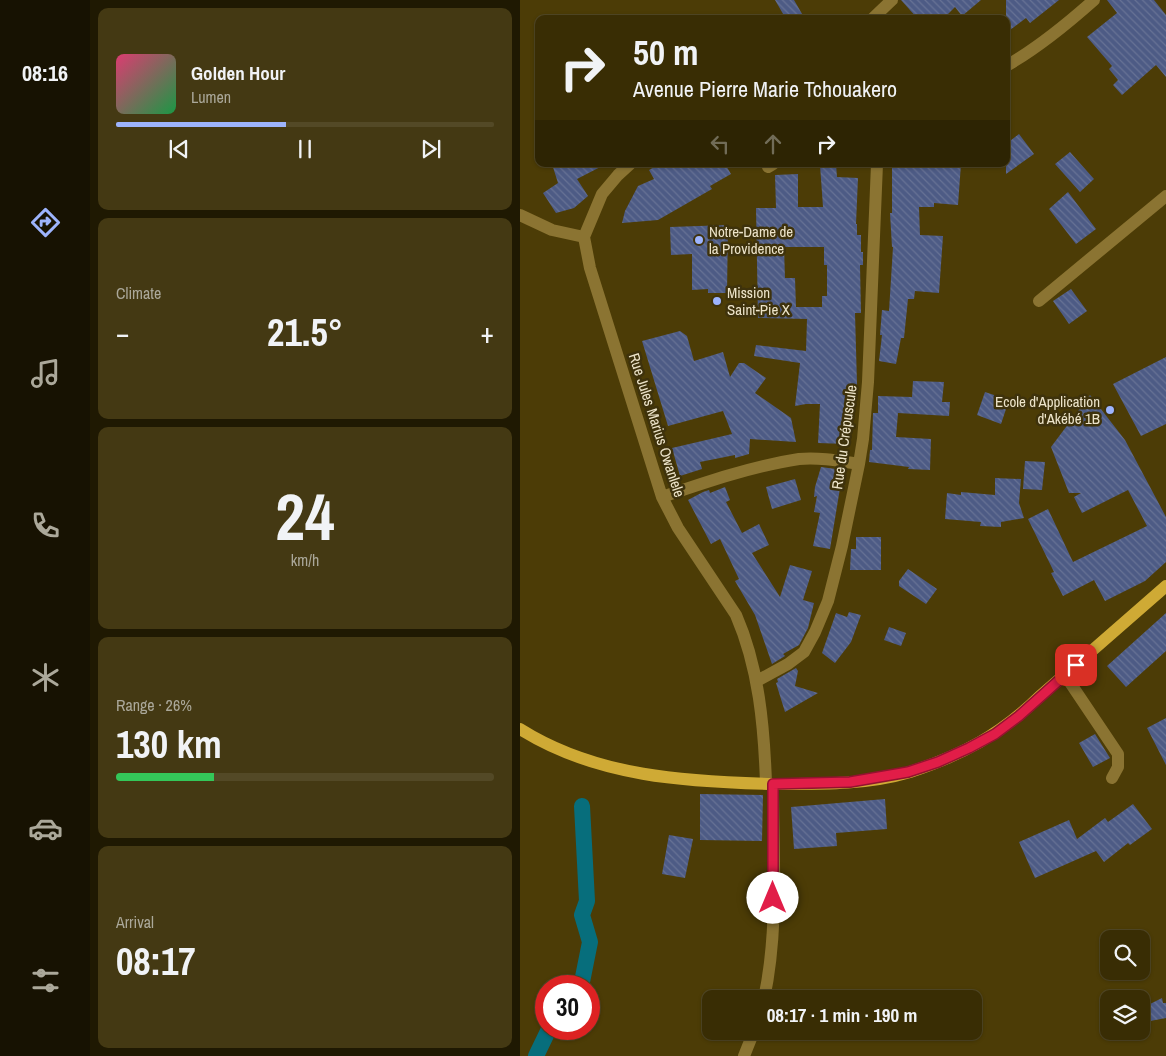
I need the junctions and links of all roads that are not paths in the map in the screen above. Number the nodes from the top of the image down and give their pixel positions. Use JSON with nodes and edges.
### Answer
{"nodes":[{"id":1,"x":892,"y":0,"type":"edge"},
{"id":2,"x":1094,"y":0,"type":"edge"},
{"id":3,"x":876,"y":15,"type":"edge"},
{"id":4,"x":1010,"y":64,"type":"edge"},
{"id":5,"x":627,"y":167,"type":"edge"},
{"id":6,"x":877,"y":167,"type":"edge"},
{"id":7,"x":1163,"y":198,"type":"edge"},
{"id":8,"x":520,"y":215,"type":"edge"},
{"id":9,"x":584,"y":238,"type":"junction"},
{"id":10,"x":1039,"y":301,"type":"dead end"},
{"id":11,"x":859,"y":464,"type":"junction"},
{"id":12,"x":662,"y":497,"type":"junction"},
{"id":13,"x":1166,"y":586,"type":"edge"},
{"id":14,"x":1065,"y":675,"type":"junction"},
{"id":15,"x":757,"y":681,"type":"junction"},
{"id":16,"x":520,"y":729,"type":"edge"},
{"id":17,"x":1112,"y":778,"type":"dead end"},
{"id":18,"x":770,"y":783,"type":"junction"},
{"id":19,"x":766,"y":990,"type":"edge"},
{"id":20,"x":750,"y":1040,"type":"edge"},
{"id":21,"x":744,"y":1056,"type":"edge"}],
"edges":[{"from":1,"to":3,"type":"street"},
{"from":2,"to":4,"type":"street"},
{"from":5,"to":9,"type":"street"},
{"from":6,"to":11,"type":"street","name":"Rue du Crépuscule"},
{"from":7,"to":10,"type":"street"},
{"from":8,"to":9,"type":"street"},
{"from":9,"to":12,"type":"street","name":"Rue Jules Marius Owanlele"},
{"from":11,"to":12,"type":"street"},
{"from":11,"to":15,"type":"street","name":"Rue du Crépuscule"},
{"from":12,"to":15,"type":"street","name":"Rue Jules Marius Owanlele"},
{"from":13,"to":14,"type":"main road"},
{"from":14,"to":17,"type":"street"},
{"from":14,"to":18,"type":"main road"},
{"from":15,"to":18,"type":"street","name":"Rue Jules Marius Owanlele"},
{"from":16,"to":18,"type":"main road"},
{"from":18,"to":19,"type":"street","name":"Rue Jules Marius Owanlele"},
{"from":20,"to":21,"type":"street"}]}
